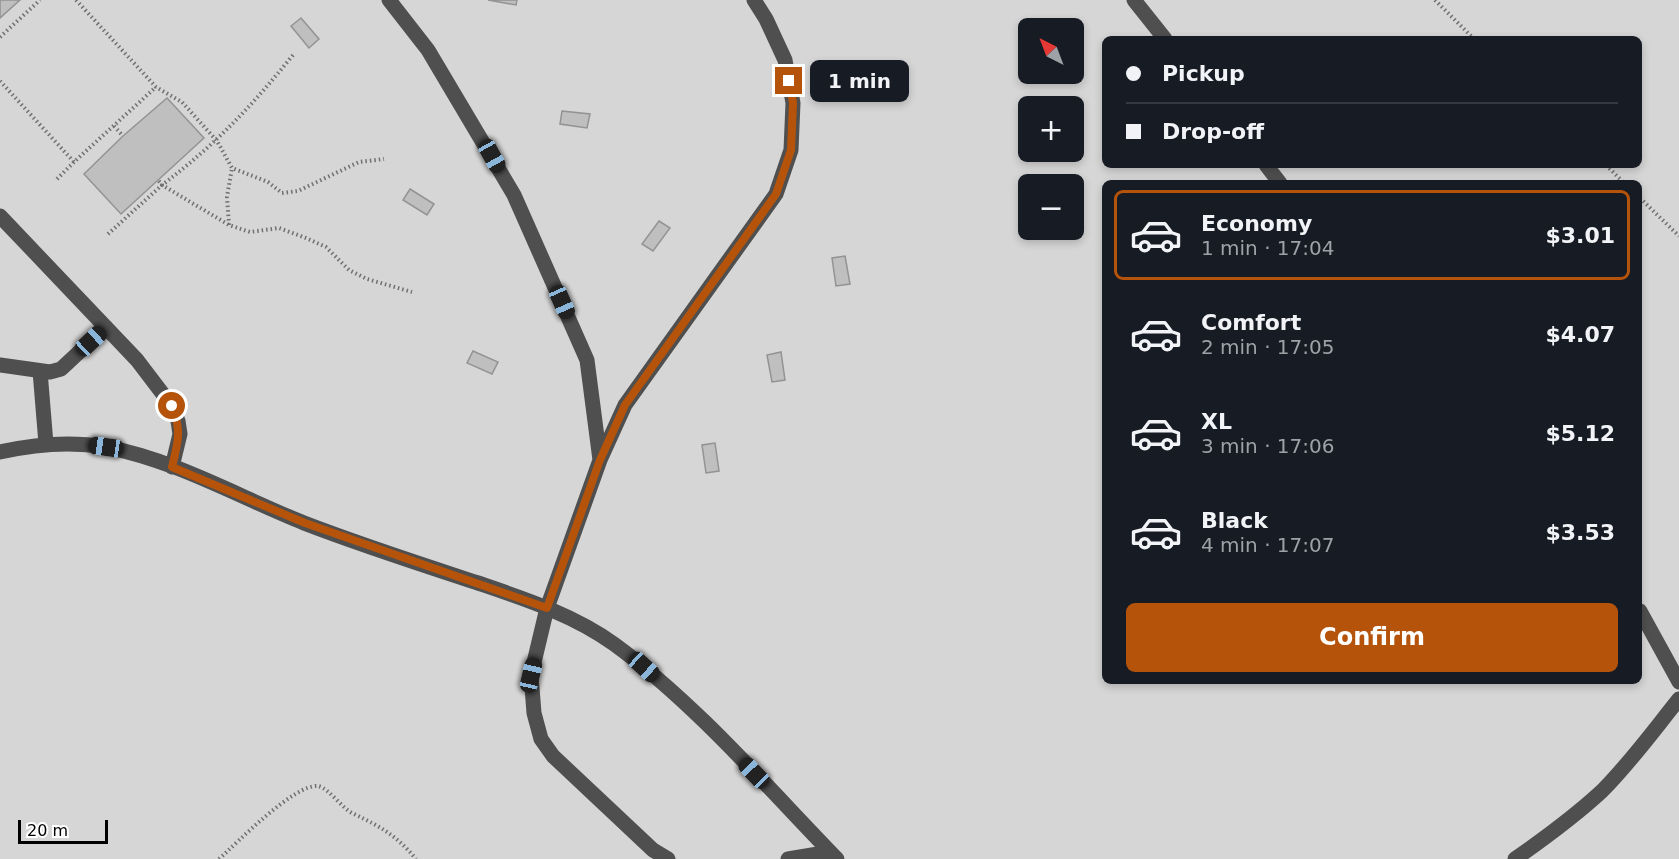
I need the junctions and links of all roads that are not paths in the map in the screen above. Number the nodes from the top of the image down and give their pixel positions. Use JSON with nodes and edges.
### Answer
{"nodes":[{"id":1,"x":389,"y":0,"type":"edge"},
{"id":2,"x":754,"y":0,"type":"edge"},
{"id":3,"x":1134,"y":0,"type":"edge"},
{"id":4,"x":1164,"y":36,"type":"edge"},
{"id":5,"x":1268,"y":168,"type":"edge"},
{"id":6,"x":1278,"y":180,"type":"edge"},
{"id":7,"x":0,"y":216,"type":"edge"},
{"id":8,"x":106,"y":327,"type":"junction"},
{"id":9,"x":0,"y":365,"type":"edge"},
{"id":10,"x":40,"y":371,"type":"junction"},
{"id":11,"x":46,"y":444,"type":"junction"},
{"id":12,"x":0,"y":452,"type":"edge"},
{"id":13,"x":600,"y":460,"type":"junction"},
{"id":14,"x":172,"y":467,"type":"junction"},
{"id":15,"x":547,"y":608,"type":"junction"},
{"id":16,"x":1642,"y":615,"type":"edge"},
{"id":17,"x":1679,"y":682,"type":"edge"},
{"id":18,"x":1679,"y":699,"type":"edge"},
{"id":19,"x":834,"y":856,"type":"edge"},
{"id":20,"x":668,"y":859,"type":"edge"},
{"id":21,"x":788,"y":859,"type":"edge"},
{"id":22,"x":1515,"y":859,"type":"edge"}],
"edges":[{"from":1,"to":13,"type":"street"},
{"from":2,"to":13,"type":"street"},
{"from":3,"to":4,"type":"street"},
{"from":5,"to":6,"type":"street"},
{"from":7,"to":8,"type":"street"},
{"from":8,"to":10,"type":"street"},
{"from":8,"to":14,"type":"street"},
{"from":9,"to":10,"type":"street"},
{"from":10,"to":11,"type":"street"},
{"from":11,"to":12,"type":"street"},
{"from":11,"to":14,"type":"street"},
{"from":13,"to":15,"type":"street"},
{"from":14,"to":15,"type":"street"},
{"from":15,"to":19,"type":"street"},
{"from":15,"to":20,"type":"street"},
{"from":16,"to":17,"type":"street"},
{"from":18,"to":22,"type":"street"},
{"from":19,"to":21,"type":"street"}]}
